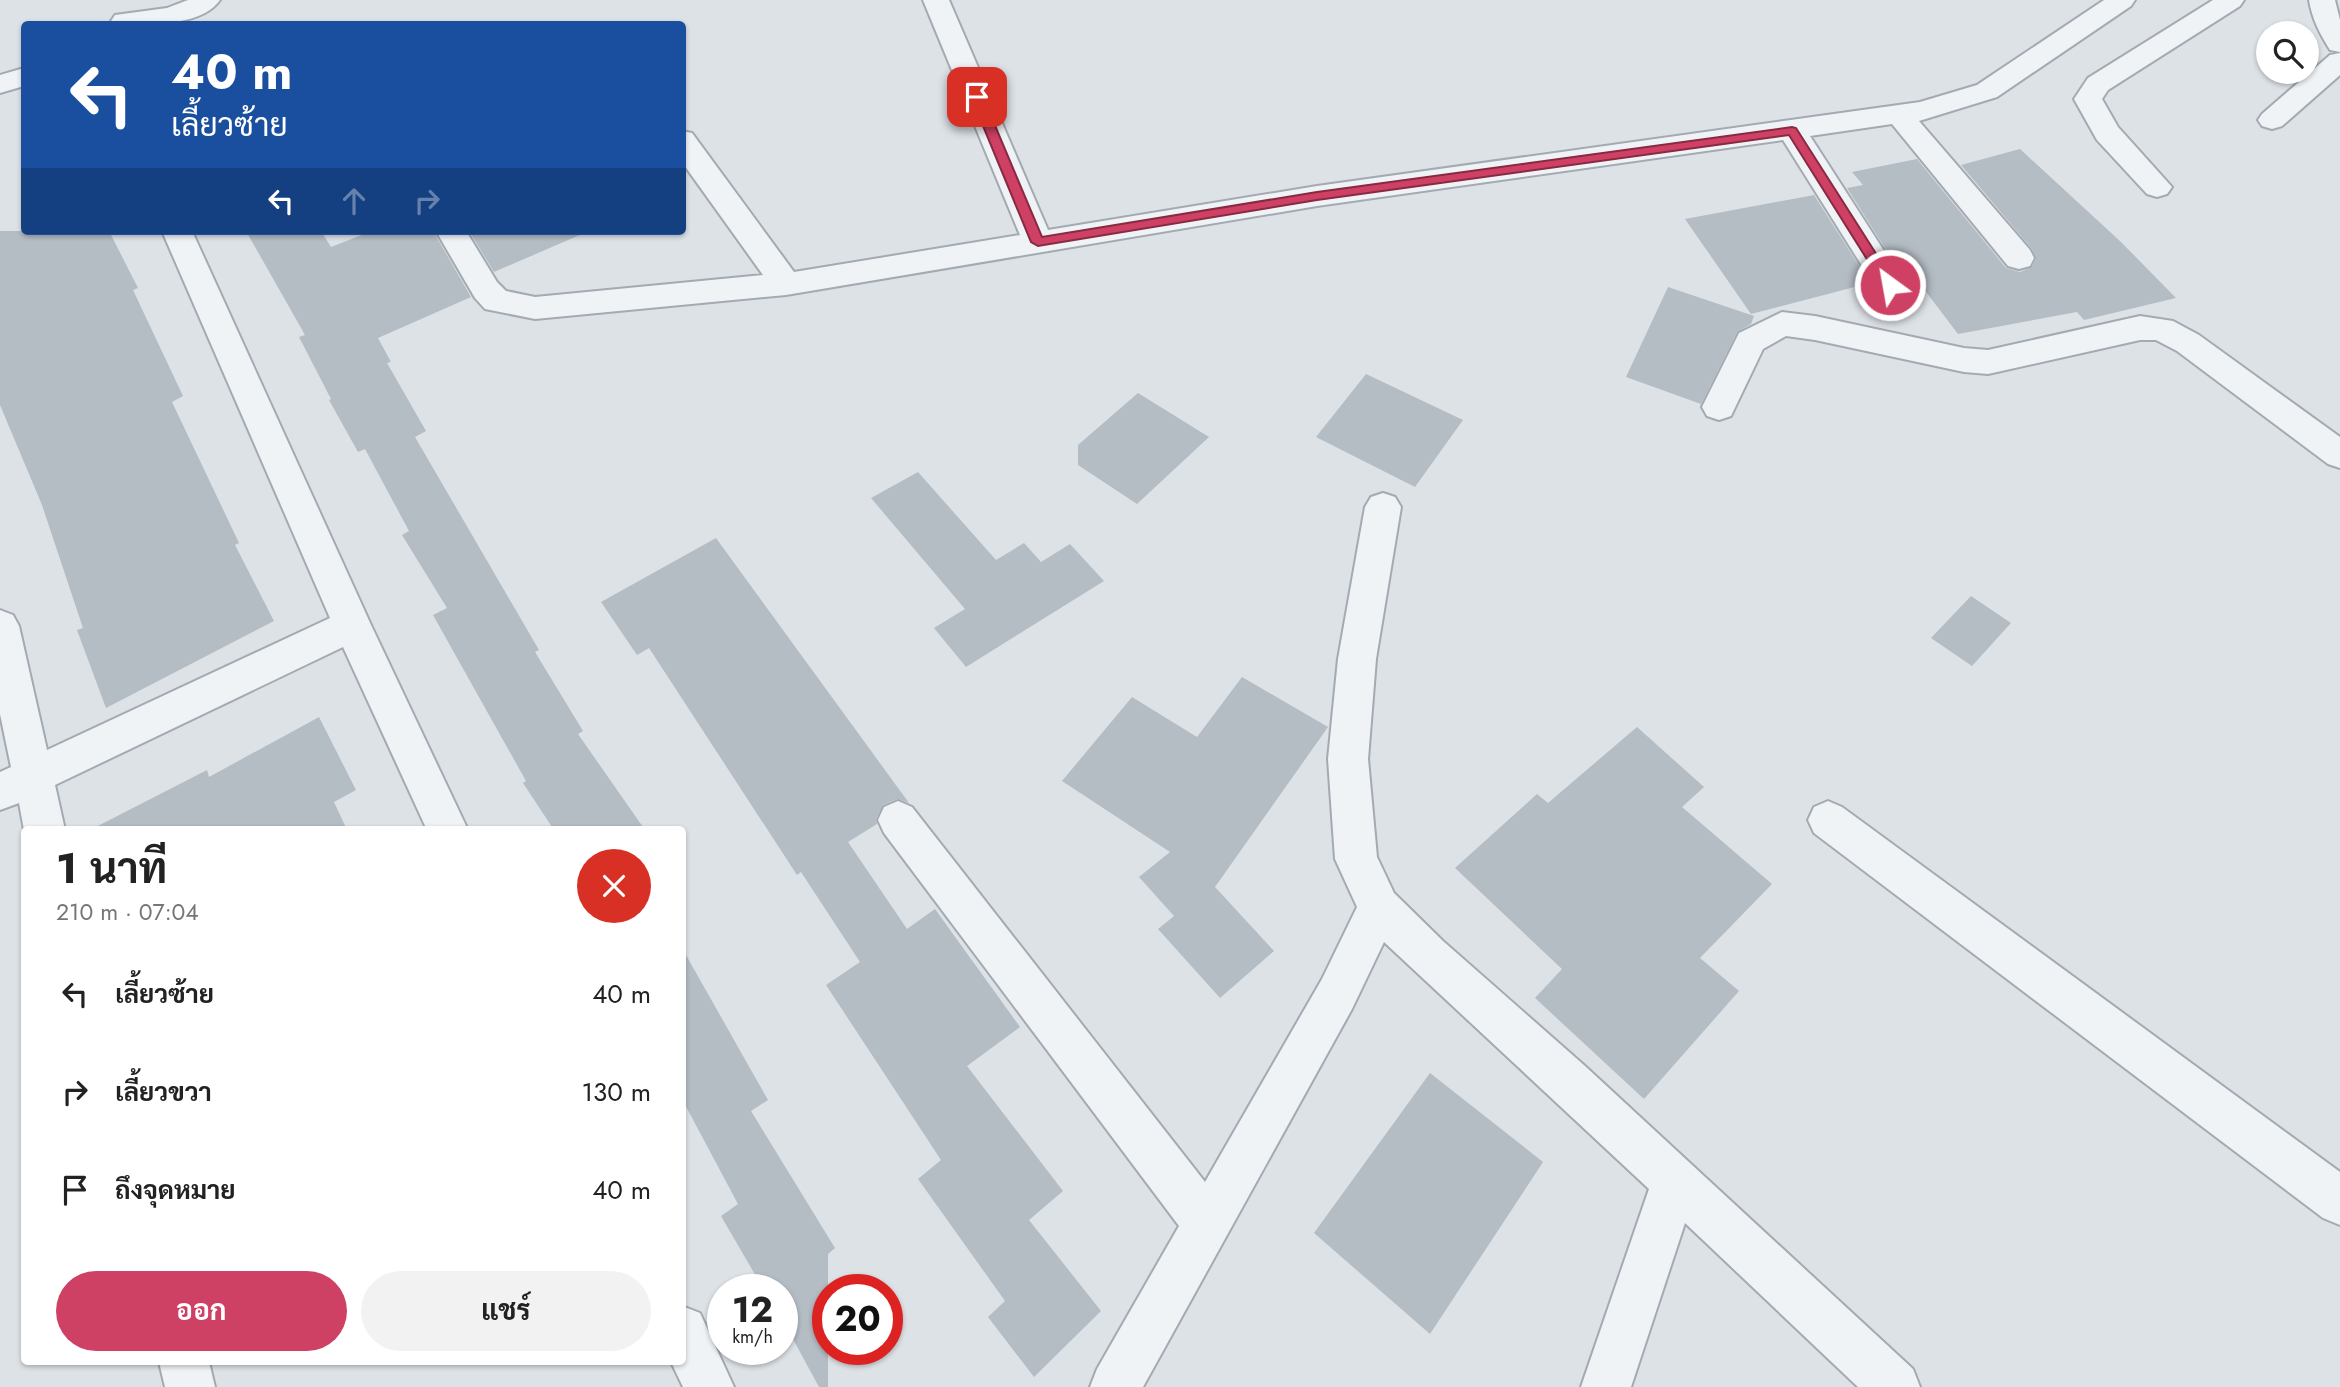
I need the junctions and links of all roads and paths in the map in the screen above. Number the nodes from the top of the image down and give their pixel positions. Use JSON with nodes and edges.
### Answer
{"nodes":[{"id":1,"x":159,"y":0,"type":"edge"},
{"id":2,"x":207,"y":0,"type":"edge"},
{"id":3,"x":936,"y":0,"type":"edge"},
{"id":4,"x":2122,"y":0,"type":"edge"},
{"id":5,"x":2231,"y":0,"type":"edge"},
{"id":6,"x":2322,"y":0,"type":"edge"},
{"id":7,"x":124,"y":21,"type":"edge"},
{"id":8,"x":138,"y":21,"type":"edge"},
{"id":9,"x":2340,"y":44,"type":"edge"},
{"id":10,"x":2340,"y":61,"type":"edge"},
{"id":11,"x":21,"y":79,"type":"edge"},
{"id":12,"x":0,"y":84,"type":"edge"},
{"id":13,"x":1899,"y":115,"type":"junction"},
{"id":14,"x":2272,"y":120,"type":"dead end"},
{"id":15,"x":1792,"y":131,"type":"junction"},
{"id":16,"x":686,"y":146,"type":"edge"},
{"id":17,"x":2157,"y":187,"type":"dead end"},
{"id":18,"x":179,"y":235,"type":"edge"},
{"id":19,"x":453,"y":235,"type":"edge"},
{"id":20,"x":1038,"y":242,"type":"junction"},
{"id":21,"x":2019,"y":258,"type":"dead end"},
{"id":22,"x":786,"y":284,"type":"junction"},
{"id":23,"x":1890,"y":285,"type":"dead end"},
{"id":24,"x":1718,"y":407,"type":"dead end"},
{"id":25,"x":2340,"y":455,"type":"edge"},
{"id":26,"x":1383,"y":507,"type":"dead end"},
{"id":27,"x":352,"y":625,"type":"junction"},
{"id":28,"x":0,"y":626,"type":"edge"},
{"id":29,"x":16,"y":784,"type":"edge"},
{"id":30,"x":898,"y":820,"type":"dead end"},
{"id":31,"x":1828,"y":820,"type":"dead end"},
{"id":32,"x":42,"y":826,"type":"edge"},
{"id":33,"x":445,"y":826,"type":"edge"},
{"id":34,"x":1379,"y":907,"type":"junction"},
{"id":35,"x":1675,"y":1182,"type":"junction"},
{"id":36,"x":2340,"y":1201,"type":"edge"},
{"id":37,"x":1207,"y":1224,"type":"junction"},
{"id":38,"x":686,"y":1339,"type":"edge"},
{"id":39,"x":185,"y":1365,"type":"edge"},
{"id":40,"x":190,"y":1387,"type":"edge"},
{"id":41,"x":709,"y":1387,"type":"edge"},
{"id":42,"x":1115,"y":1387,"type":"edge"},
{"id":43,"x":1606,"y":1387,"type":"edge"},
{"id":44,"x":1895,"y":1387,"type":"edge"}],
"edges":[{"from":1,"to":7,"type":"street"},
{"from":2,"to":8,"type":"street"},
{"from":3,"to":20,"type":"street"},
{"from":4,"to":13,"type":"street"},
{"from":5,"to":17,"type":"street"},
{"from":6,"to":9,"type":"street"},
{"from":10,"to":14,"type":"street"},
{"from":11,"to":12,"type":"street"},
{"from":13,"to":15,"type":"street"},
{"from":13,"to":21,"type":"street"},
{"from":15,"to":20,"type":"street"},
{"from":15,"to":23,"type":"street"},
{"from":16,"to":22,"type":"street"},
{"from":18,"to":27,"type":"street"},
{"from":19,"to":22,"type":"street"},
{"from":20,"to":22,"type":"street"},
{"from":24,"to":25,"type":"street"},
{"from":26,"to":34,"type":"street"},
{"from":27,"to":29,"type":"street"},
{"from":27,"to":33,"type":"street"},
{"from":28,"to":29,"type":"street"},
{"from":29,"to":32,"type":"street"},
{"from":30,"to":37,"type":"street"},
{"from":31,"to":36,"type":"street"},
{"from":34,"to":35,"type":"street"},
{"from":34,"to":37,"type":"street"},
{"from":35,"to":43,"type":"street"},
{"from":35,"to":44,"type":"street"},
{"from":37,"to":42,"type":"street"},
{"from":38,"to":41,"type":"street"},
{"from":39,"to":40,"type":"street"}]}
